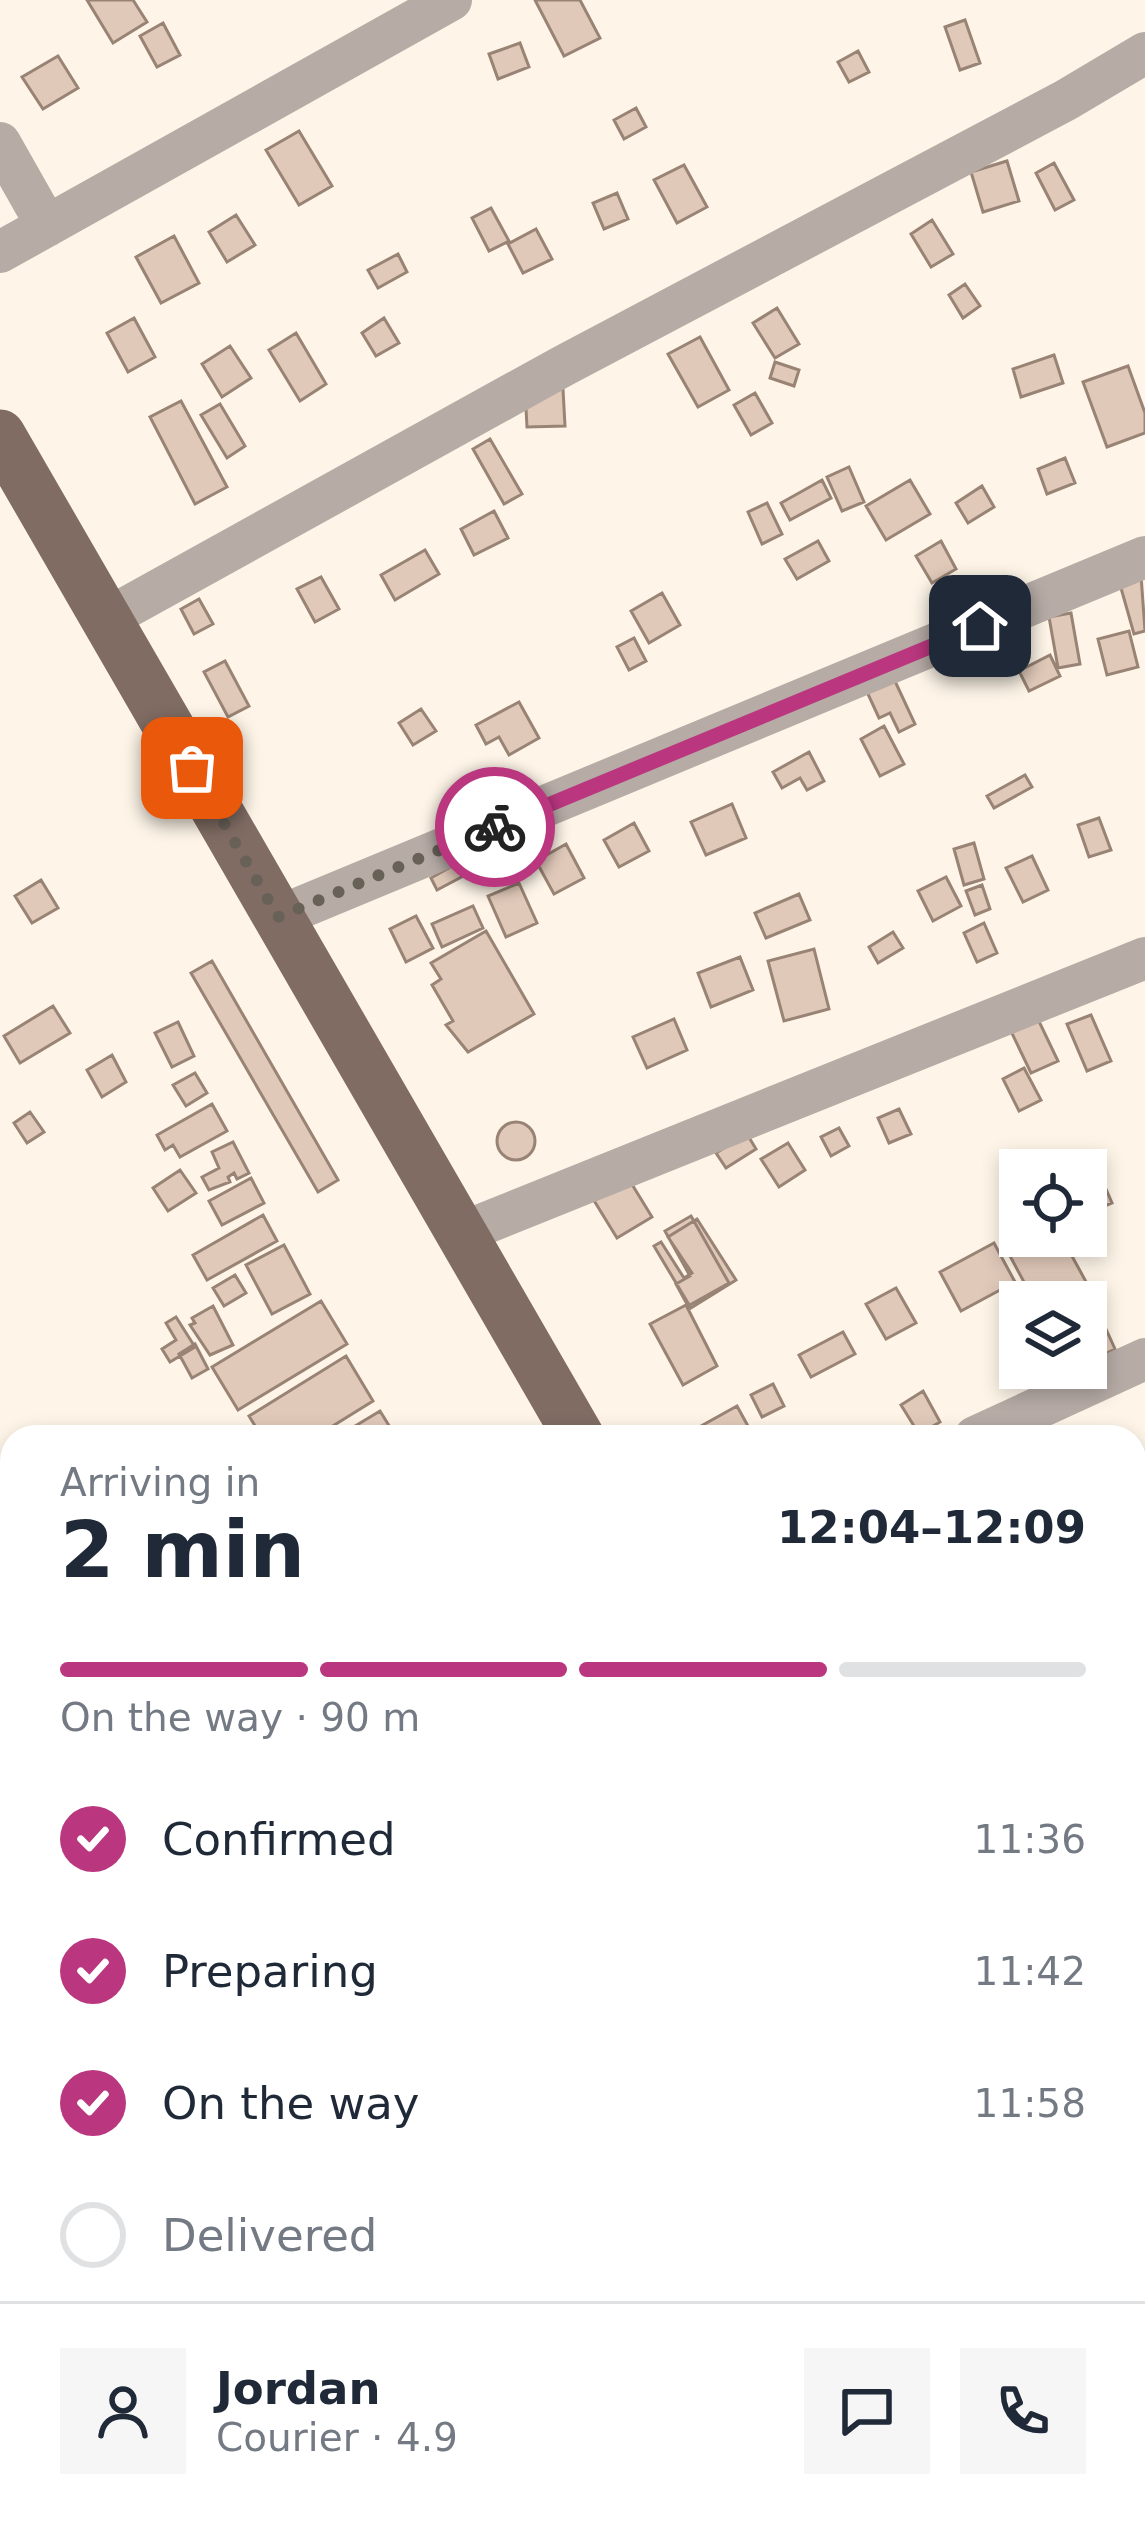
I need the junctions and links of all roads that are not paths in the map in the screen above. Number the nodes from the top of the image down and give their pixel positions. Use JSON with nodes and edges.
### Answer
{"nodes":[{"id":1,"x":451,"y":0,"type":"edge"},
{"id":2,"x":1145,"y":53,"type":"edge"},
{"id":3,"x":0,"y":142,"type":"edge"},
{"id":4,"x":47,"y":226,"type":"junction"},
{"id":5,"x":0,"y":252,"type":"edge"},
{"id":6,"x":0,"y":435,"type":"edge"},
{"id":7,"x":1145,"y":557,"type":"edge"},
{"id":8,"x":106,"y":619,"type":"junction"},
{"id":9,"x":278,"y":917,"type":"junction"},
{"id":10,"x":1145,"y":958,"type":"edge"},
{"id":11,"x":460,"y":1233,"type":"junction"},
{"id":12,"x":1145,"y":1359,"type":"edge"},
{"id":13,"x":572,"y":1425,"type":"edge"},
{"id":14,"x":1001,"y":1425,"type":"edge"}],
"edges":[{"from":1,"to":4,"type":"street"},
{"from":2,"to":8,"type":"street"},
{"from":3,"to":4,"type":"street"},
{"from":4,"to":5,"type":"street"},
{"from":6,"to":8,"type":"main road"},
{"from":7,"to":9,"type":"street"},
{"from":8,"to":9,"type":"main road"},
{"from":9,"to":11,"type":"main road"},
{"from":10,"to":11,"type":"street"},
{"from":11,"to":13,"type":"main road"},
{"from":12,"to":14,"type":"street"}]}
